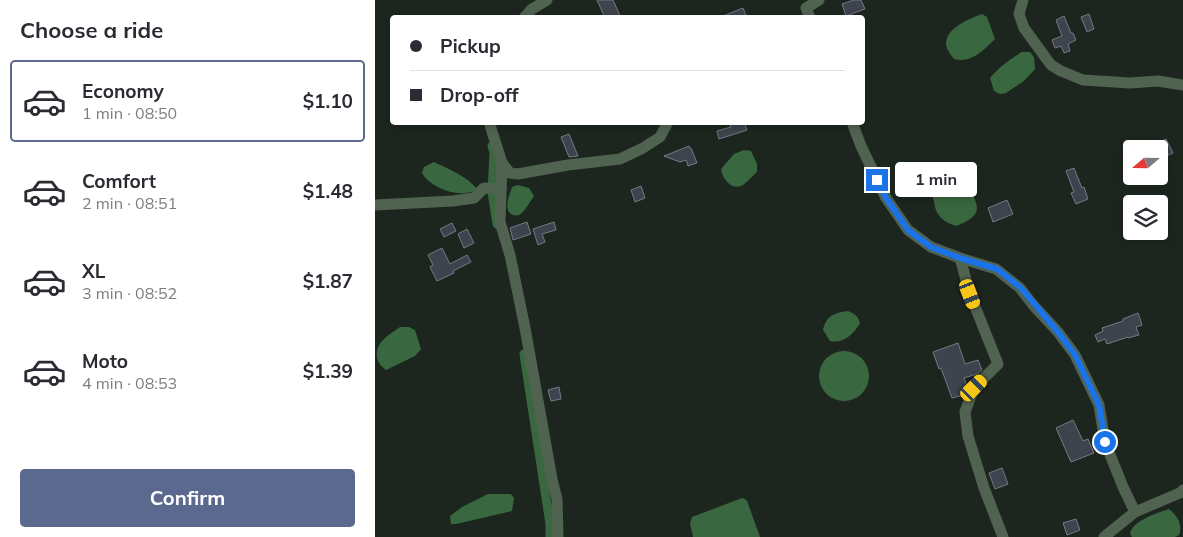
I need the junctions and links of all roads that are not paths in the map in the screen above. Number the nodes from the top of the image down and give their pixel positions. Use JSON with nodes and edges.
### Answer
{"nodes":[{"id":1,"x":547,"y":0,"type":"edge"},
{"id":2,"x":819,"y":0,"type":"edge"},
{"id":3,"x":1023,"y":0,"type":"edge"},
{"id":4,"x":527,"y":15,"type":"edge"},
{"id":5,"x":809,"y":15,"type":"edge"},
{"id":6,"x":1183,"y":85,"type":"edge"},
{"id":7,"x":490,"y":125,"type":"edge"},
{"id":8,"x":666,"y":125,"type":"edge"},
{"id":9,"x":853,"y":125,"type":"edge"},
{"id":10,"x":502,"y":163,"type":"junction"},
{"id":11,"x":501,"y":189,"type":"junction"},
{"id":12,"x":375,"y":205,"type":"edge"},
{"id":13,"x":960,"y":258,"type":"junction"},
{"id":14,"x":1183,"y":490,"type":"edge"},
{"id":15,"x":1135,"y":512,"type":"junction"},
{"id":16,"x":558,"y":537,"type":"edge"},
{"id":17,"x":1003,"y":537,"type":"edge"},
{"id":18,"x":1104,"y":537,"type":"edge"}],
"edges":[{"from":1,"to":4,"type":"street"},
{"from":2,"to":5,"type":"street"},
{"from":3,"to":6,"type":"street"},
{"from":7,"to":10,"type":"street"},
{"from":8,"to":10,"type":"street"},
{"from":9,"to":13,"type":"street"},
{"from":10,"to":11,"type":"street"},
{"from":11,"to":12,"type":"street"},
{"from":11,"to":16,"type":"street"},
{"from":13,"to":15,"type":"street"},
{"from":13,"to":17,"type":"street"},
{"from":14,"to":15,"type":"street"},
{"from":15,"to":18,"type":"street"}]}
